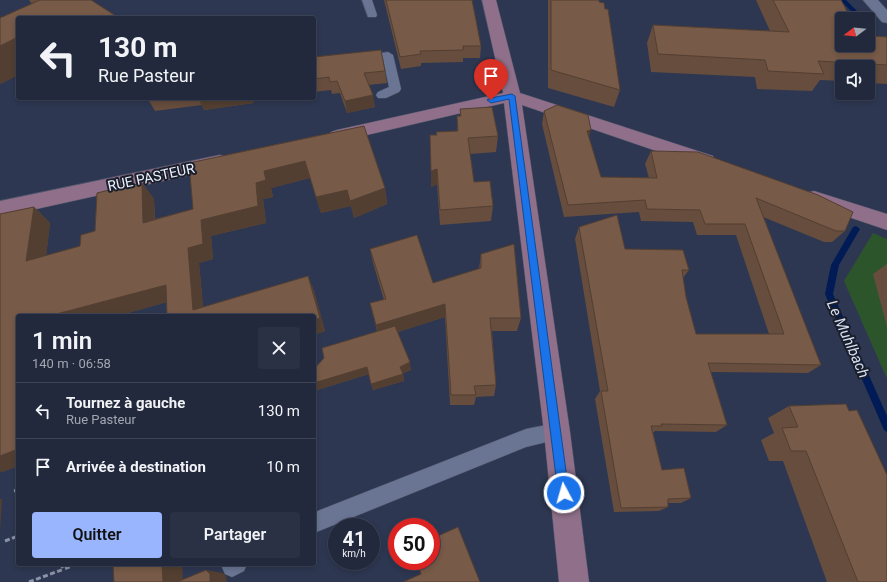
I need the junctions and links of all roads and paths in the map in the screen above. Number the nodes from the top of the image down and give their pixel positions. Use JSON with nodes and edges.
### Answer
{"nodes":[{"id":1,"x":368,"y":0,"type":"edge"},
{"id":2,"x":489,"y":0,"type":"edge"},
{"id":3,"x":870,"y":0,"type":"edge"},
{"id":4,"x":372,"y":15,"type":"dead end"},
{"id":5,"x":887,"y":19,"type":"edge"},
{"id":6,"x":354,"y":61,"type":"edge"},
{"id":7,"x":382,"y":95,"type":"dead end"},
{"id":8,"x":512,"y":96,"type":"junction"},
{"id":9,"x":319,"y":140,"type":"edge"},
{"id":10,"x":238,"y":158,"type":"edge"},
{"id":11,"x":723,"y":167,"type":"edge"},
{"id":12,"x":797,"y":192,"type":"edge"},
{"id":13,"x":0,"y":209,"type":"edge"},
{"id":14,"x":887,"y":222,"type":"edge"},
{"id":15,"x":557,"y":432,"type":"junction"},
{"id":16,"x":316,"y":522,"type":"edge"},
{"id":17,"x":16,"y":537,"type":"edge"},
{"id":18,"x":5,"y":541,"type":"dead end"},
{"id":19,"x":62,"y":566,"type":"edge"},
{"id":20,"x":71,"y":566,"type":"edge"},
{"id":21,"x":64,"y":569,"type":"junction"},
{"id":22,"x":29,"y":582,"type":"edge"},
{"id":23,"x":574,"y":582,"type":"edge"}],
"edges":[{"from":1,"to":4,"type":"lane"},
{"from":2,"to":8,"type":"street"},
{"from":3,"to":5,"type":"street"},
{"from":6,"to":7,"type":"lane"},
{"from":8,"to":9,"type":"street"},
{"from":8,"to":11,"type":"street"},
{"from":8,"to":15,"type":"street"},
{"from":10,"to":13,"type":"street","name":"RUE PASTEUR"},
{"from":12,"to":14,"type":"street"},
{"from":15,"to":16,"type":"lane"},
{"from":15,"to":23,"type":"street"},
{"from":17,"to":18,"type":"path"},
{"from":19,"to":21,"type":"path"},
{"from":20,"to":21,"type":"path"},
{"from":21,"to":22,"type":"path"}]}
